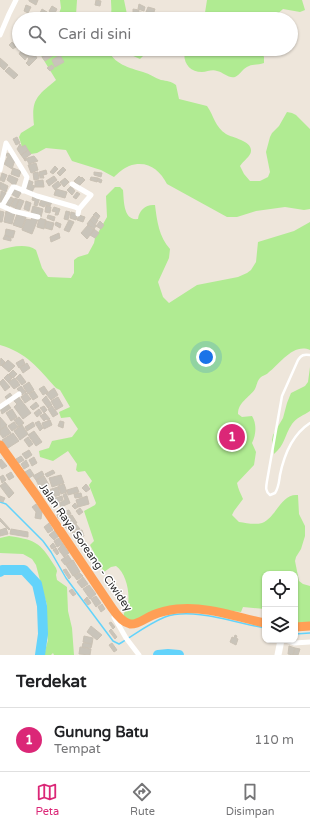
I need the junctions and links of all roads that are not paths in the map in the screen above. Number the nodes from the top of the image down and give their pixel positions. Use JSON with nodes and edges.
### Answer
{"nodes":[{"id":1,"x":16,"y":0,"type":"edge"},
{"id":2,"x":0,"y":35,"type":"edge"},
{"id":3,"x":0,"y":170,"type":"edge"},
{"id":4,"x":72,"y":184,"type":"dead end"},
{"id":5,"x":23,"y":191,"type":"junction"},
{"id":6,"x":1,"y":205,"type":"edge"},
{"id":7,"x":38,"y":217,"type":"dead end"},
{"id":8,"x":310,"y":355,"type":"edge"},
{"id":9,"x":19,"y":394,"type":"dead end"},
{"id":10,"x":0,"y":407,"type":"edge"},
{"id":11,"x":310,"y":423,"type":"edge"},
{"id":12,"x":0,"y":445,"type":"edge"},
{"id":13,"x":116,"y":613,"type":"junction"},
{"id":14,"x":262,"y":622,"type":"edge"},
{"id":15,"x":310,"y":626,"type":"edge"},
{"id":16,"x":298,"y":627,"type":"edge"},
{"id":17,"x":310,"y":642,"type":"edge"},
{"id":18,"x":280,"y":643,"type":"edge"},
{"id":19,"x":292,"y":643,"type":"edge"},
{"id":20,"x":278,"y":653,"type":"edge"},
{"id":21,"x":139,"y":655,"type":"edge"}],
"edges":[{"from":1,"to":2,"type":"street"},
{"from":3,"to":5,"type":"street"},
{"from":4,"to":5,"type":"street"},
{"from":5,"to":6,"type":"street"},
{"from":6,"to":7,"type":"street"},
{"from":8,"to":11,"type":"lane"},
{"from":9,"to":10,"type":"street"},
{"from":12,"to":13,"type":"highway","name":"Jalan Raya Soreang - Ciwidey"},
{"from":13,"to":14,"type":"highway","name":"Jalan Raya Soreang - Ciwidey"},
{"from":13,"to":21,"type":"street"},
{"from":15,"to":16,"type":"highway"},
{"from":17,"to":19,"type":"street"},
{"from":18,"to":20,"type":"street"}]}
